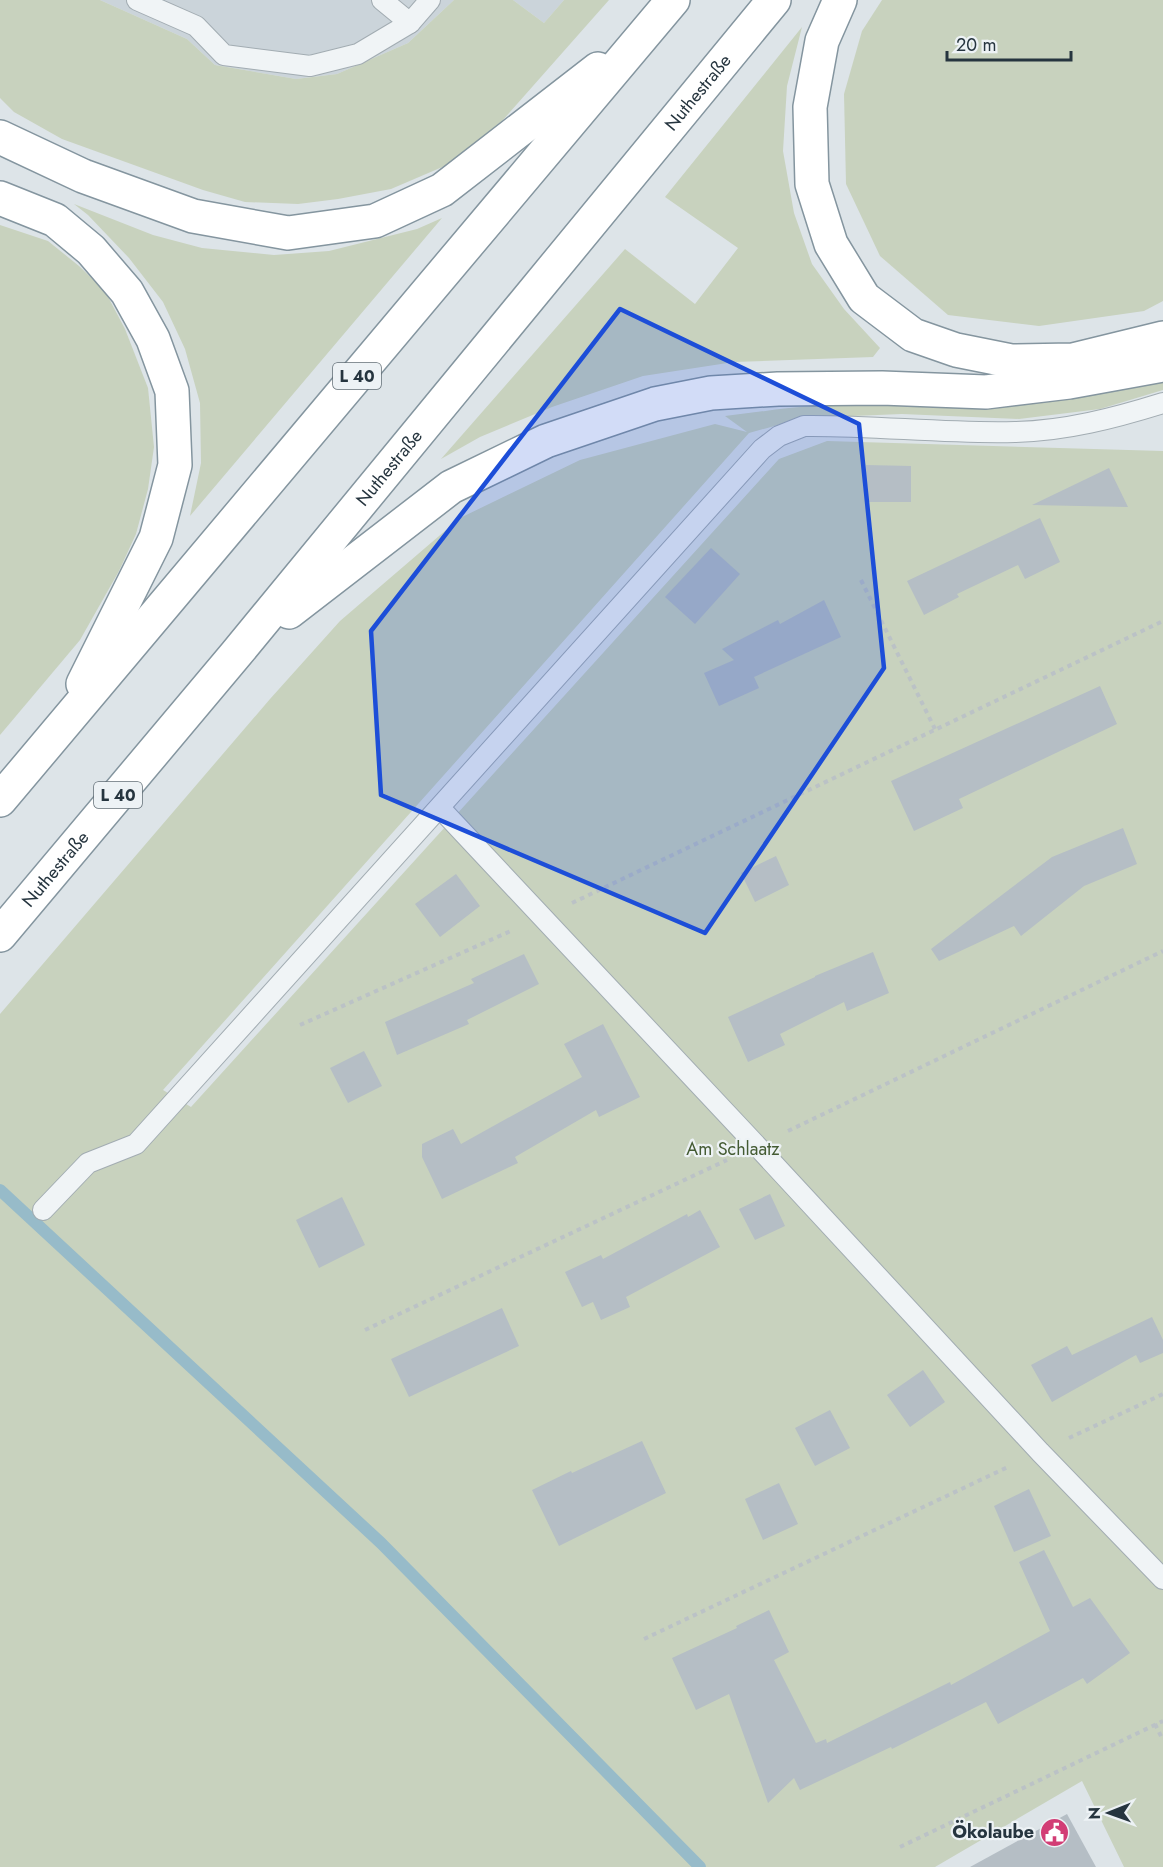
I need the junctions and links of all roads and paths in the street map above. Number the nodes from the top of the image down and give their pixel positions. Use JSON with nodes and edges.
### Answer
{"nodes":[{"id":1,"x":137,"y":0,"type":"edge"},
{"id":2,"x":382,"y":0,"type":"edge"},
{"id":3,"x":430,"y":0,"type":"edge"},
{"id":4,"x":673,"y":0,"type":"edge"},
{"id":5,"x":774,"y":0,"type":"edge"},
{"id":6,"x":840,"y":0,"type":"edge"},
{"id":7,"x":410,"y":23,"type":"junction"},
{"id":8,"x":651,"y":27,"type":"junction"},
{"id":9,"x":0,"y":137,"type":"edge"},
{"id":10,"x":0,"y":198,"type":"edge"},
{"id":11,"x":1163,"y":338,"type":"edge"},
{"id":12,"x":1163,"y":365,"type":"edge"},
{"id":13,"x":1163,"y":403,"type":"edge"},
{"id":14,"x":861,"y":580,"type":"dead end"},
{"id":15,"x":1163,"y":621,"type":"edge"},
{"id":16,"x":236,"y":654,"type":"junction"},
{"id":17,"x":63,"y":725,"type":"junction"},
{"id":18,"x":935,"y":729,"type":"junction"},
{"id":19,"x":0,"y":800,"type":"edge"},
{"id":20,"x":440,"y":808,"type":"junction"},
{"id":21,"x":541,"y":917,"type":"junction"},
{"id":22,"x":0,"y":935,"type":"edge"},
{"id":23,"x":300,"y":1025,"type":"dead end"},
{"id":24,"x":43,"y":1210,"type":"dead end"},
{"id":25,"x":1163,"y":1394,"type":"edge"},
{"id":26,"x":1040,"y":1452,"type":"junction"},
{"id":27,"x":1163,"y":1579,"type":"edge"},
{"id":28,"x":644,"y":1639,"type":"dead end"},
{"id":29,"x":1163,"y":1721,"type":"edge"},
{"id":30,"x":1155,"y":1725,"type":"junction"},
{"id":31,"x":1163,"y":1740,"type":"edge"},
{"id":32,"x":900,"y":1847,"type":"dead end"}],
"edges":[{"from":1,"to":7,"type":"lane"},
{"from":2,"to":7,"type":"lane"},
{"from":3,"to":7,"type":"lane"},
{"from":4,"to":8,"type":"highway","number":"L 40"},
{"from":5,"to":16,"type":"highway","name":"Nuthestraße","number":"L 40"},
{"from":6,"to":11,"type":"highway"},
{"from":8,"to":9,"type":"highway"},
{"from":8,"to":17,"type":"highway","number":"L 40"},
{"from":10,"to":17,"type":"highway"},
{"from":12,"to":16,"type":"highway"},
{"from":13,"to":20,"type":"lane"},
{"from":14,"to":18,"type":"path"},
{"from":15,"to":18,"type":"path"},
{"from":16,"to":22,"type":"highway","name":"Nuthestraße","number":"L 40"},
{"from":17,"to":19,"type":"highway","number":"L 40"},
{"from":18,"to":21,"type":"path"},
{"from":20,"to":21,"type":"lane"},
{"from":20,"to":24,"type":"lane"},
{"from":21,"to":23,"type":"path"},
{"from":21,"to":26,"type":"lane"},
{"from":25,"to":26,"type":"path"},
{"from":26,"to":27,"type":"lane"},
{"from":26,"to":28,"type":"path"},
{"from":29,"to":30,"type":"path"},
{"from":30,"to":31,"type":"path"},
{"from":30,"to":32,"type":"path"}]}
